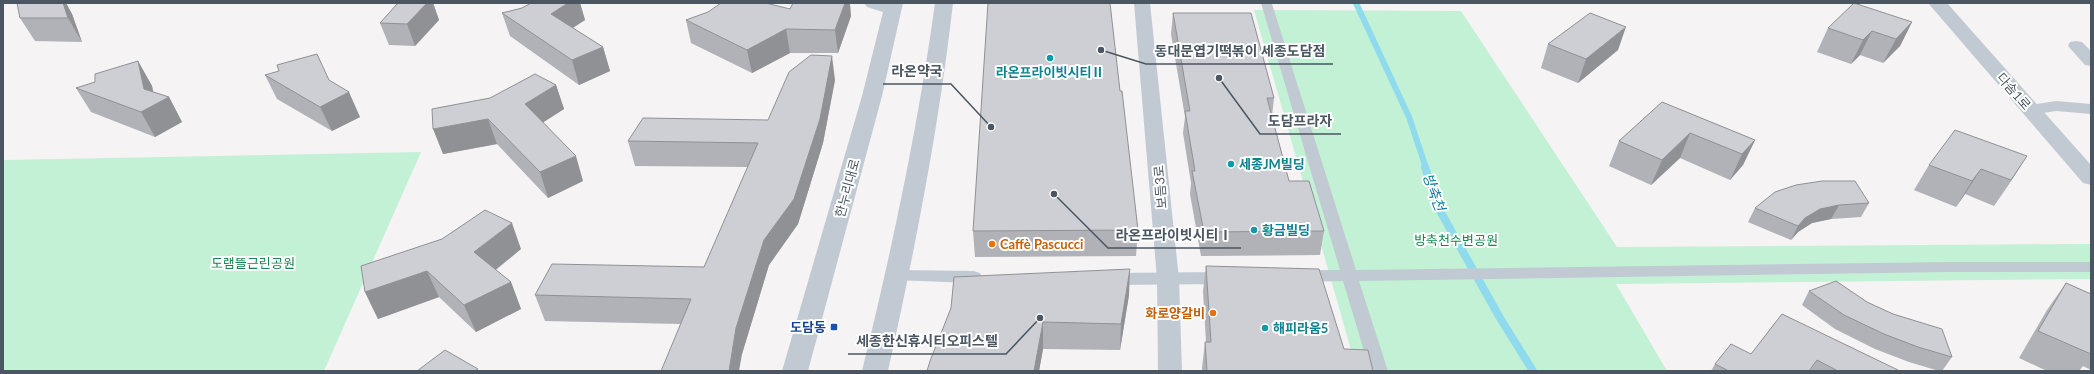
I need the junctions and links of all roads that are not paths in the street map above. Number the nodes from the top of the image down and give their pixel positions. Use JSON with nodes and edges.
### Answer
{"nodes":[{"id":1,"x":873,"y":3,"type":"edge"},
{"id":2,"x":1142,"y":3,"type":"edge"},
{"id":3,"x":1937,"y":3,"type":"edge"},
{"id":4,"x":1266,"y":4,"type":"dead end"},
{"id":5,"x":893,"y":6,"type":"edge"},
{"id":6,"x":947,"y":6,"type":"edge"},
{"id":7,"x":2091,"y":46,"type":"edge"},
{"id":8,"x":2091,"y":60,"type":"edge"},
{"id":9,"x":2091,"y":109,"type":"edge"},
{"id":10,"x":2030,"y":110,"type":"junction"},
{"id":11,"x":2091,"y":178,"type":"edge"},
{"id":12,"x":2091,"y":267,"type":"edge"},
{"id":13,"x":1349,"y":275,"type":"junction"},
{"id":14,"x":898,"y":276,"type":"junction"},
{"id":15,"x":1285,"y":276,"type":"edge"},
{"id":16,"x":993,"y":277,"type":"edge"},
{"id":17,"x":1096,"y":278,"type":"edge"},
{"id":18,"x":1237,"y":278,"type":"edge"},
{"id":19,"x":1168,"y":279,"type":"junction"},
{"id":20,"x":795,"y":371,"type":"edge"},
{"id":21,"x":875,"y":371,"type":"edge"},
{"id":22,"x":1170,"y":371,"type":"edge"},
{"id":23,"x":1379,"y":371,"type":"edge"}],
"edges":[{"from":1,"to":5,"type":"street"},
{"from":2,"to":19,"type":"street","name":"보듬3로"},
{"from":3,"to":10,"type":"street","name":"다솜1로"},
{"from":4,"to":13,"type":"street"},
{"from":5,"to":20,"type":"street","name":"한누리대로"},
{"from":6,"to":14,"type":"street"},
{"from":7,"to":8,"type":"street"},
{"from":9,"to":10,"type":"street"},
{"from":10,"to":11,"type":"street","name":"다솜1로"},
{"from":12,"to":13,"type":"street"},
{"from":13,"to":15,"type":"street"},
{"from":13,"to":23,"type":"street"},
{"from":14,"to":16,"type":"street"},
{"from":14,"to":21,"type":"street"},
{"from":17,"to":19,"type":"street"},
{"from":18,"to":19,"type":"street"},
{"from":19,"to":22,"type":"street","name":"보듬3로"}]}
